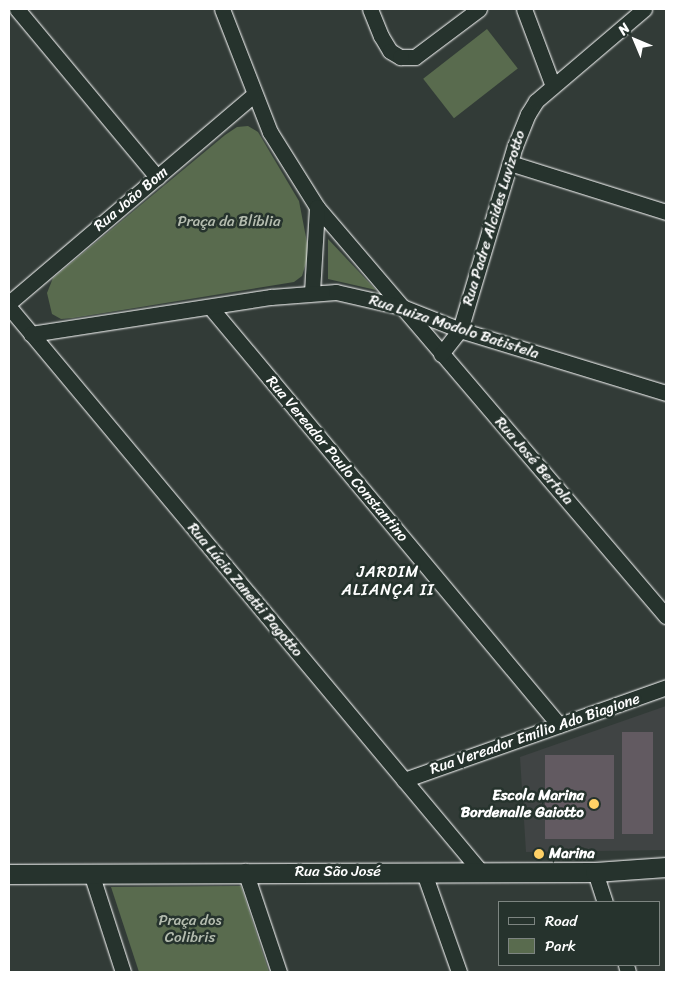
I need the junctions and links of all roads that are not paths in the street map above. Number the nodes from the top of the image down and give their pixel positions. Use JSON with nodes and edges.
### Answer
{"nodes":[{"id":1,"x":17,"y":9,"type":"edge"},
{"id":2,"x":222,"y":9,"type":"edge"},
{"id":3,"x":370,"y":9,"type":"edge"},
{"id":4,"x":479,"y":9,"type":"edge"},
{"id":5,"x":524,"y":9,"type":"edge"},
{"id":6,"x":644,"y":9,"type":"edge"},
{"id":7,"x":553,"y":86,"type":"junction"},
{"id":8,"x":253,"y":96,"type":"junction"},
{"id":9,"x":510,"y":163,"type":"junction"},
{"id":10,"x":157,"y":177,"type":"junction"},
{"id":11,"x":317,"y":207,"type":"junction"},
{"id":12,"x":666,"y":212,"type":"edge"},
{"id":13,"x":312,"y":292,"type":"junction"},
{"id":14,"x":9,"y":303,"type":"edge"},
{"id":15,"x":9,"y":307,"type":"edge"},
{"id":16,"x":402,"y":307,"type":"junction"},
{"id":17,"x":211,"y":308,"type":"junction"},
{"id":18,"x":460,"y":330,"type":"junction"},
{"id":19,"x":31,"y":334,"type":"junction"},
{"id":20,"x":442,"y":354,"type":"junction"},
{"id":21,"x":666,"y":393,"type":"edge"},
{"id":22,"x":666,"y":616,"type":"edge"},
{"id":23,"x":666,"y":686,"type":"edge"},
{"id":24,"x":559,"y":725,"type":"junction"},
{"id":25,"x":404,"y":780,"type":"junction"},
{"id":26,"x":666,"y":868,"type":"edge"},
{"id":27,"x":244,"y":871,"type":"junction"},
{"id":28,"x":424,"y":872,"type":"junction"},
{"id":29,"x":481,"y":872,"type":"junction"},
{"id":30,"x":595,"y":872,"type":"junction"},
{"id":31,"x":91,"y":873,"type":"junction"},
{"id":32,"x":9,"y":874,"type":"edge"},
{"id":33,"x":605,"y":901,"type":"edge"},
{"id":34,"x":123,"y":972,"type":"edge"},
{"id":35,"x":279,"y":972,"type":"edge"},
{"id":36,"x":459,"y":972,"type":"edge"}],
"edges":[{"from":1,"to":10,"type":"street"},
{"from":2,"to":8,"type":"street","name":"Rua José Bertola"},
{"from":3,"to":4,"type":"street"},
{"from":5,"to":7,"type":"street"},
{"from":6,"to":7,"type":"street","name":"Rua Padre Alcides Luvizotto"},
{"from":7,"to":9,"type":"street","name":"Rua Padre Alcides Luvizotto"},
{"from":8,"to":10,"type":"street","name":"Rua João Bom"},
{"from":8,"to":11,"type":"street","name":"Rua José Bertola"},
{"from":9,"to":12,"type":"street"},
{"from":9,"to":18,"type":"street","name":"Rua Padre Alcides Luvizotto"},
{"from":10,"to":14,"type":"street","name":"Rua João Bom"},
{"from":11,"to":13,"type":"street"},
{"from":11,"to":16,"type":"street","name":"Rua José Bertola"},
{"from":13,"to":16,"type":"street","name":"Rua Luiza Modolo Batistela"},
{"from":13,"to":17,"type":"street","name":"Rua Luiza Modolo Batistela"},
{"from":15,"to":19,"type":"street","name":"Rua Lúcia Zanetti Pagotto"},
{"from":16,"to":18,"type":"street","name":"Rua Luiza Modolo Batistela"},
{"from":16,"to":20,"type":"street","name":"Rua José Bertola"},
{"from":17,"to":19,"type":"street","name":"Rua Luiza Modolo Batistela"},
{"from":17,"to":24,"type":"street","name":"Rua Vereador Paulo Constantino"},
{"from":18,"to":20,"type":"street","name":"Rua Padre Alcides Luvizotto"},
{"from":18,"to":21,"type":"street","name":"Rua Luiza Modolo Batistela"},
{"from":19,"to":25,"type":"street","name":"Rua Lúcia Zanetti Pagotto"},
{"from":20,"to":22,"type":"street","name":"Rua José Bertola"},
{"from":23,"to":24,"type":"street","name":"Rua Vereador Emílio Ado Biagione"},
{"from":24,"to":25,"type":"street","name":"Rua Vereador Emílio Ado Biagione"},
{"from":25,"to":29,"type":"street","name":"Rua Lúcia Zanetti Pagotto"},
{"from":26,"to":30,"type":"street","name":"Rua São José"},
{"from":27,"to":28,"type":"street","name":"Rua São José"},
{"from":27,"to":31,"type":"street","name":"Rua São José"},
{"from":27,"to":35,"type":"street"},
{"from":28,"to":29,"type":"street","name":"Rua São José"},
{"from":28,"to":36,"type":"street"},
{"from":29,"to":30,"type":"street","name":"Rua São José"},
{"from":30,"to":33,"type":"street"},
{"from":31,"to":32,"type":"street","name":"Rua São José"},
{"from":31,"to":34,"type":"street"}]}
